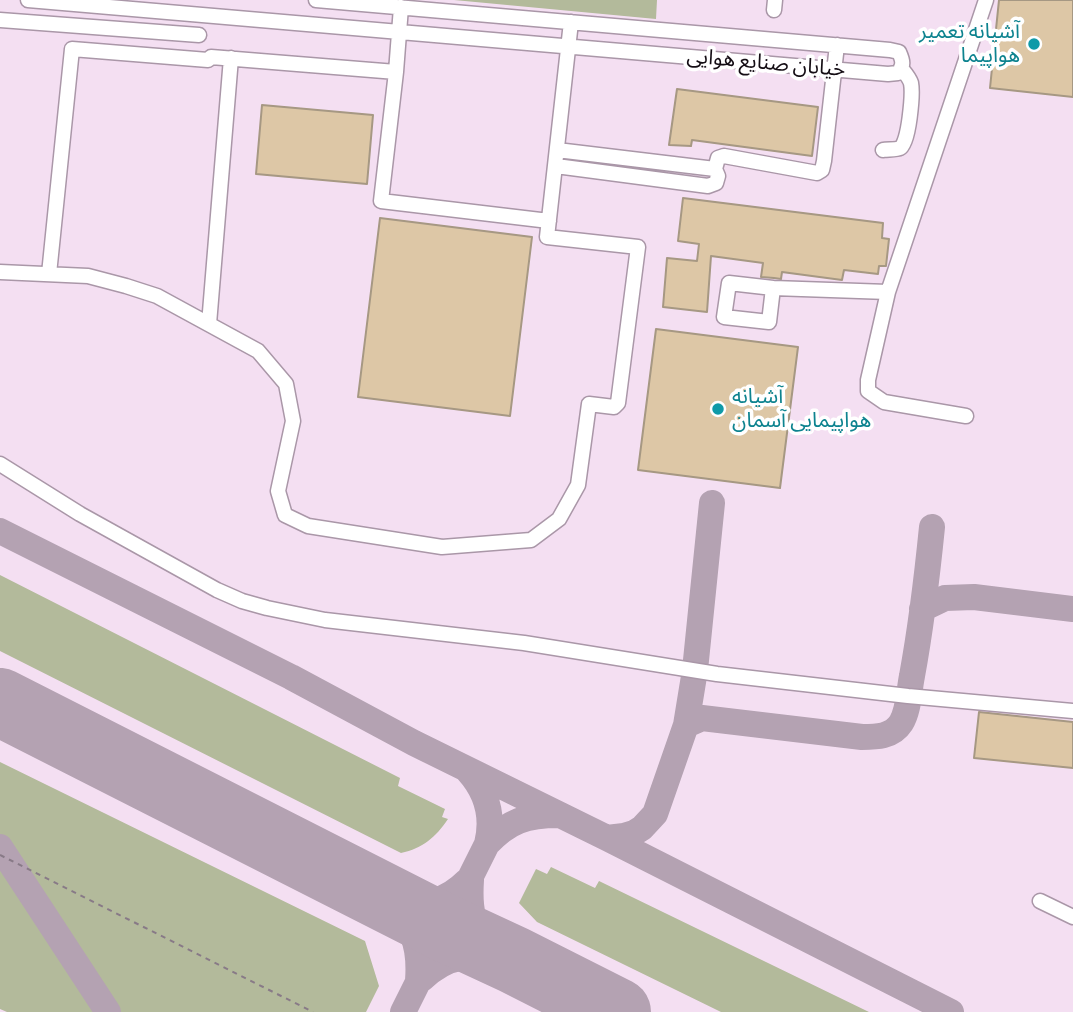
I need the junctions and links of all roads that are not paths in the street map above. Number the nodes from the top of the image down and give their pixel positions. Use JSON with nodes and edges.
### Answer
{"nodes":[{"id":1,"x":28,"y":0,"type":"edge"},
{"id":2,"x":316,"y":0,"type":"edge"},
{"id":3,"x":986,"y":0,"type":"edge"},
{"id":4,"x":119,"y":4,"type":"edge"},
{"id":5,"x":401,"y":7,"type":"junction"},
{"id":6,"x":0,"y":20,"type":"edge"},
{"id":7,"x":571,"y":22,"type":"junction"},
{"id":8,"x":677,"y":31,"type":"junction"},
{"id":9,"x":399,"y":32,"type":"junction"},
{"id":10,"x":200,"y":35,"type":"dead end"},
{"id":11,"x":837,"y":45,"type":"junction"},
{"id":12,"x":568,"y":46,"type":"junction"},
{"id":13,"x":674,"y":55,"type":"junction"},
{"id":14,"x":231,"y":58,"type":"junction"},
{"id":15,"x":901,"y":68,"type":"junction"},
{"id":16,"x":834,"y":69,"type":"junction"},
{"id":17,"x":396,"y":72,"type":"junction"},
{"id":18,"x":883,"y":149,"type":"dead end"},
{"id":19,"x":557,"y":150,"type":"junction"},
{"id":20,"x":642,"y":160,"type":"junction"},
{"id":21,"x":556,"y":166,"type":"junction"},
{"id":22,"x":715,"y":169,"type":"junction"},
{"id":23,"x":640,"y":177,"type":"junction"},
{"id":24,"x":549,"y":221,"type":"junction"},
{"id":25,"x":0,"y":272,"type":"edge"},
{"id":26,"x":49,"y":274,"type":"junction"},
{"id":27,"x":773,"y":289,"type":"dead end"},
{"id":28,"x":888,"y":292,"type":"junction"},
{"id":29,"x":209,"y":324,"type":"junction"},
{"id":30,"x":966,"y":416,"type":"dead end"},
{"id":31,"x":0,"y":464,"type":"edge"},
{"id":32,"x":1073,"y":711,"type":"edge"},
{"id":33,"x":1040,"y":901,"type":"dead end"},
{"id":34,"x":1073,"y":917,"type":"edge"}],
"edges":[{"from":1,"to":4,"type":"street","name":"خیابان صنایع هوایی"},
{"from":2,"to":5,"type":"street","name":"خیابان صنایع هوایی"},
{"from":3,"to":28,"type":"street"},
{"from":4,"to":9,"type":"street","name":"خیابان صنایع هوایی"},
{"from":5,"to":7,"type":"street","name":"خیابان صنایع هوایی"},
{"from":5,"to":9,"type":"street"},
{"from":6,"to":10,"type":"street"},
{"from":7,"to":8,"type":"street","name":"خیابان صنایع هوایی"},
{"from":7,"to":12,"type":"street"},
{"from":8,"to":11,"type":"street","name":"خیابان صنایع هوایی"},
{"from":8,"to":13,"type":"street"},
{"from":9,"to":12,"type":"street","name":"خیابان صنایع هوایی"},
{"from":9,"to":17,"type":"street"},
{"from":11,"to":15,"type":"street","name":"خیابان صنایع هوایی"},
{"from":11,"to":16,"type":"street"},
{"from":12,"to":13,"type":"street","name":"خیابان صنایع هوایی"},
{"from":12,"to":19,"type":"street"},
{"from":13,"to":16,"type":"street","name":"خیابان صنایع هوایی"},
{"from":14,"to":17,"type":"street"},
{"from":14,"to":26,"type":"street"},
{"from":14,"to":29,"type":"street"},
{"from":15,"to":16,"type":"street","name":"خیابان صنایع هوایی"},
{"from":15,"to":18,"type":"street"},
{"from":16,"to":22,"type":"street"},
{"from":17,"to":24,"type":"street"},
{"from":19,"to":20,"type":"street"},
{"from":19,"to":21,"type":"street"},
{"from":20,"to":22,"type":"street"},
{"from":20,"to":23,"type":"street"},
{"from":21,"to":23,"type":"street"},
{"from":21,"to":24,"type":"street"},
{"from":22,"to":23,"type":"street"},
{"from":24,"to":29,"type":"street"},
{"from":25,"to":26,"type":"street"},
{"from":26,"to":29,"type":"street"},
{"from":27,"to":28,"type":"street"},
{"from":28,"to":30,"type":"street"},
{"from":31,"to":32,"type":"street"},
{"from":33,"to":34,"type":"street"}]}
